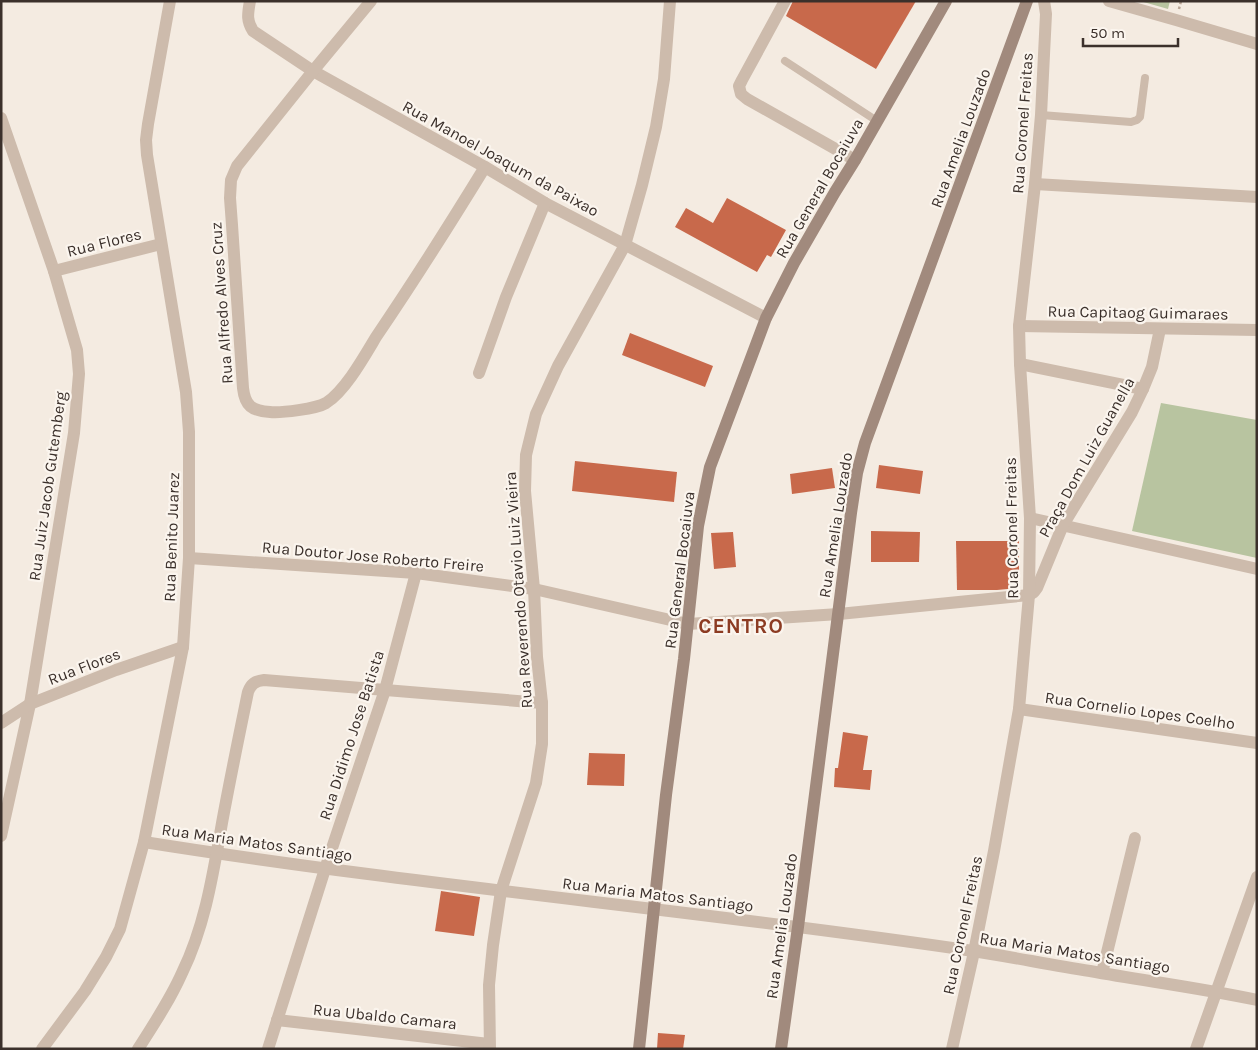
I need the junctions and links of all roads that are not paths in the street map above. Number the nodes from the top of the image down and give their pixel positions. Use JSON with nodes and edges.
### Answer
{"nodes":[{"id":1,"x":170,"y":1,"type":"edge"},
{"id":2,"x":250,"y":1,"type":"edge"},
{"id":3,"x":371,"y":1,"type":"edge"},
{"id":4,"x":670,"y":1,"type":"edge"},
{"id":5,"x":785,"y":1,"type":"edge"},
{"id":6,"x":946,"y":1,"type":"edge"},
{"id":7,"x":1027,"y":1,"type":"edge"},
{"id":8,"x":1044,"y":1,"type":"edge"},
{"id":9,"x":1109,"y":1,"type":"edge"},
{"id":10,"x":1257,"y":44,"type":"edge"},
{"id":11,"x":785,"y":61,"type":"dead end"},
{"id":12,"x":313,"y":71,"type":"junction"},
{"id":13,"x":1145,"y":78,"type":"dead end"},
{"id":14,"x":1041,"y":115,"type":"junction"},
{"id":15,"x":1,"y":118,"type":"edge"},
{"id":16,"x":877,"y":121,"type":"junction"},
{"id":17,"x":855,"y":160,"type":"junction"},
{"id":18,"x":485,"y":167,"type":"junction"},
{"id":19,"x":1034,"y":184,"type":"junction"},
{"id":20,"x":1257,"y":197,"type":"edge"},
{"id":21,"x":545,"y":203,"type":"junction"},
{"id":22,"x":162,"y":244,"type":"junction"},
{"id":23,"x":625,"y":245,"type":"junction"},
{"id":24,"x":54,"y":271,"type":"junction"},
{"id":25,"x":766,"y":318,"type":"junction"},
{"id":26,"x":1019,"y":326,"type":"junction"},
{"id":27,"x":1160,"y":329,"type":"junction"},
{"id":28,"x":1257,"y":330,"type":"edge"},
{"id":29,"x":1020,"y":364,"type":"junction"},
{"id":30,"x":479,"y":373,"type":"dead end"},
{"id":31,"x":1144,"y":389,"type":"junction"},
{"id":32,"x":1030,"y":518,"type":"junction"},
{"id":33,"x":1063,"y":525,"type":"junction"},
{"id":34,"x":189,"y":558,"type":"junction"},
{"id":35,"x":1257,"y":569,"type":"edge"},
{"id":36,"x":416,"y":573,"type":"junction"},
{"id":37,"x":534,"y":589,"type":"junction"},
{"id":38,"x":1029,"y":595,"type":"junction"},
{"id":39,"x":839,"y":614,"type":"junction"},
{"id":40,"x":688,"y":624,"type":"junction"},
{"id":41,"x":183,"y":647,"type":"junction"},
{"id":42,"x":385,"y":690,"type":"junction"},
{"id":43,"x":30,"y":704,"type":"junction"},
{"id":44,"x":542,"y":704,"type":"junction"},
{"id":45,"x":1019,"y":709,"type":"junction"},
{"id":46,"x":1,"y":723,"type":"edge"},
{"id":47,"x":1257,"y":743,"type":"edge"},
{"id":48,"x":1,"y":836,"type":"edge"},
{"id":49,"x":1135,"y":838,"type":"dead end"},
{"id":50,"x":144,"y":842,"type":"junction"},
{"id":51,"x":217,"y":854,"type":"junction"},
{"id":52,"x":325,"y":869,"type":"junction"},
{"id":53,"x":1257,"y":877,"type":"edge"},
{"id":54,"x":500,"y":891,"type":"junction"},
{"id":55,"x":654,"y":910,"type":"junction"},
{"id":56,"x":798,"y":927,"type":"junction"},
{"id":57,"x":974,"y":952,"type":"junction"},
{"id":58,"x":1102,"y":973,"type":"junction"},
{"id":59,"x":1216,"y":991,"type":"junction"},
{"id":60,"x":1257,"y":1000,"type":"edge"},
{"id":61,"x":277,"y":1020,"type":"junction"},
{"id":62,"x":490,"y":1046,"type":"edge"},
{"id":63,"x":42,"y":1049,"type":"edge"},
{"id":64,"x":138,"y":1049,"type":"edge"},
{"id":65,"x":268,"y":1049,"type":"edge"},
{"id":66,"x":639,"y":1049,"type":"edge"},
{"id":67,"x":781,"y":1049,"type":"edge"},
{"id":68,"x":952,"y":1049,"type":"edge"},
{"id":69,"x":1196,"y":1049,"type":"edge"}],
"edges":[{"from":1,"to":22,"type":"street","name":"Rua Benito Juarez"},
{"from":2,"to":12,"type":"street","name":"Rua Manoel Joaqum da Paixao"},
{"from":3,"to":12,"type":"street","name":"Rua Alfredo Alves Cruz"},
{"from":4,"to":23,"type":"street","name":"Rua Reverendo Otavio Luiz Vieira"},
{"from":5,"to":17,"type":"street"},
{"from":6,"to":16,"type":"main road","name":"Rua General Bocaiuva"},
{"from":7,"to":39,"type":"main road","name":"Rua Amelia Louzado"},
{"from":8,"to":14,"type":"street","name":"Rua Coronel Freitas"},
{"from":9,"to":10,"type":"street"},
{"from":11,"to":16,"type":"lane"},
{"from":12,"to":18,"type":"street","name":"Rua Manoel Joaqum da Paixao"},
{"from":12,"to":18,"type":"street","name":"Rua Alfredo Alves Cruz"},
{"from":13,"to":14,"type":"lane"},
{"from":14,"to":19,"type":"street","name":"Rua Coronel Freitas"},
{"from":15,"to":24,"type":"street","name":"Rua Juiz Jacob Gutemberg"},
{"from":16,"to":17,"type":"main road","name":"Rua General Bocaiuva"},
{"from":17,"to":25,"type":"main road","name":"Rua General Bocaiuva"},
{"from":18,"to":21,"type":"street","name":"Rua Manoel Joaqum da Paixao"},
{"from":19,"to":20,"type":"street"},
{"from":19,"to":26,"type":"street","name":"Rua Coronel Freitas"},
{"from":21,"to":23,"type":"street","name":"Rua Manoel Joaqum da Paixao"},
{"from":21,"to":30,"type":"street"},
{"from":22,"to":24,"type":"street","name":"Rua Flores"},
{"from":22,"to":34,"type":"street","name":"Rua Benito Juarez"},
{"from":23,"to":25,"type":"street","name":"Rua Manoel Joaqum da Paixao"},
{"from":23,"to":37,"type":"street","name":"Rua Reverendo Otavio Luiz Vieira"},
{"from":24,"to":43,"type":"street","name":"Rua Juiz Jacob Gutemberg"},
{"from":25,"to":40,"type":"main road","name":"Rua General Bocaiuva"},
{"from":26,"to":27,"type":"street","name":"Rua Capitaog Guimaraes"},
{"from":26,"to":29,"type":"street","name":"Rua Coronel Freitas"},
{"from":27,"to":28,"type":"street","name":"Rua Capitaog Guimaraes"},
{"from":27,"to":31,"type":"street","name":"Praça Dom Luiz Guanella"},
{"from":29,"to":31,"type":"street"},
{"from":29,"to":32,"type":"street","name":"Rua Coronel Freitas"},
{"from":31,"to":33,"type":"street","name":"Praça Dom Luiz Guanella"},
{"from":32,"to":33,"type":"street"},
{"from":32,"to":38,"type":"street","name":"Rua Coronel Freitas"},
{"from":33,"to":35,"type":"street"},
{"from":33,"to":38,"type":"street","name":"Praça Dom Luiz Guanella"},
{"from":34,"to":36,"type":"street","name":"Rua Doutor Jose Roberto Freire"},
{"from":34,"to":41,"type":"street","name":"Rua Benito Juarez"},
{"from":36,"to":37,"type":"street","name":"Rua Doutor Jose Roberto Freire"},
{"from":36,"to":42,"type":"street","name":"Rua Didimo Jose Batista"},
{"from":37,"to":40,"type":"street","name":"Rua Doutor Jose Roberto Freire"},
{"from":37,"to":44,"type":"street","name":"Rua Reverendo Otavio Luiz Vieira"},
{"from":38,"to":39,"type":"street","name":"Rua Doutor Jose Roberto Freire"},
{"from":38,"to":45,"type":"street","name":"Rua Coronel Freitas"},
{"from":39,"to":40,"type":"street","name":"Rua Doutor Jose Roberto Freire"},
{"from":39,"to":56,"type":"main road","name":"Rua Amelia Louzado"},
{"from":40,"to":55,"type":"main road","name":"Rua General Bocaiuva"},
{"from":41,"to":43,"type":"street","name":"Rua Flores"},
{"from":41,"to":50,"type":"street","name":"Rua Benito Juarez"},
{"from":42,"to":44,"type":"street"},
{"from":42,"to":51,"type":"street"},
{"from":42,"to":52,"type":"street","name":"Rua Didimo Jose Batista"},
{"from":43,"to":46,"type":"street","name":"Rua Flores"},
{"from":43,"to":48,"type":"street","name":"Rua Juiz Jacob Gutemberg"},
{"from":44,"to":54,"type":"street","name":"Rua Reverendo Otavio Luiz Vieira"},
{"from":45,"to":47,"type":"street","name":"Rua Cornelio Lopes Coelho"},
{"from":45,"to":57,"type":"street","name":"Rua Coronel Freitas"},
{"from":49,"to":58,"type":"street"},
{"from":50,"to":51,"type":"street","name":"Rua Maria Matos Santiago"},
{"from":50,"to":63,"type":"street","name":"Rua Benito Juarez"},
{"from":51,"to":52,"type":"street","name":"Rua Maria Matos Santiago"},
{"from":51,"to":64,"type":"street"},
{"from":52,"to":54,"type":"street","name":"Rua Maria Matos Santiago"},
{"from":52,"to":61,"type":"street","name":"Rua Didimo Jose Batista"},
{"from":53,"to":59,"type":"street"},
{"from":54,"to":55,"type":"street","name":"Rua Maria Matos Santiago"},
{"from":54,"to":62,"type":"street","name":"Rua Reverendo Otavio Luiz Vieira"},
{"from":55,"to":56,"type":"street","name":"Rua Maria Matos Santiago"},
{"from":55,"to":66,"type":"main road","name":"Rua General Bocaiuva"},
{"from":56,"to":57,"type":"street","name":"Rua Maria Matos Santiago"},
{"from":56,"to":67,"type":"main road","name":"Rua Amelia Louzado"},
{"from":57,"to":58,"type":"street","name":"Rua Maria Matos Santiago"},
{"from":57,"to":68,"type":"street","name":"Rua Coronel Freitas"},
{"from":58,"to":59,"type":"street","name":"Rua Maria Matos Santiago"},
{"from":59,"to":60,"type":"street","name":"Rua Maria Matos Santiago"},
{"from":59,"to":69,"type":"street"},
{"from":61,"to":62,"type":"street","name":"Rua Ubaldo Camara"},
{"from":61,"to":65,"type":"street","name":"Rua Didimo Jose Batista"}]}
